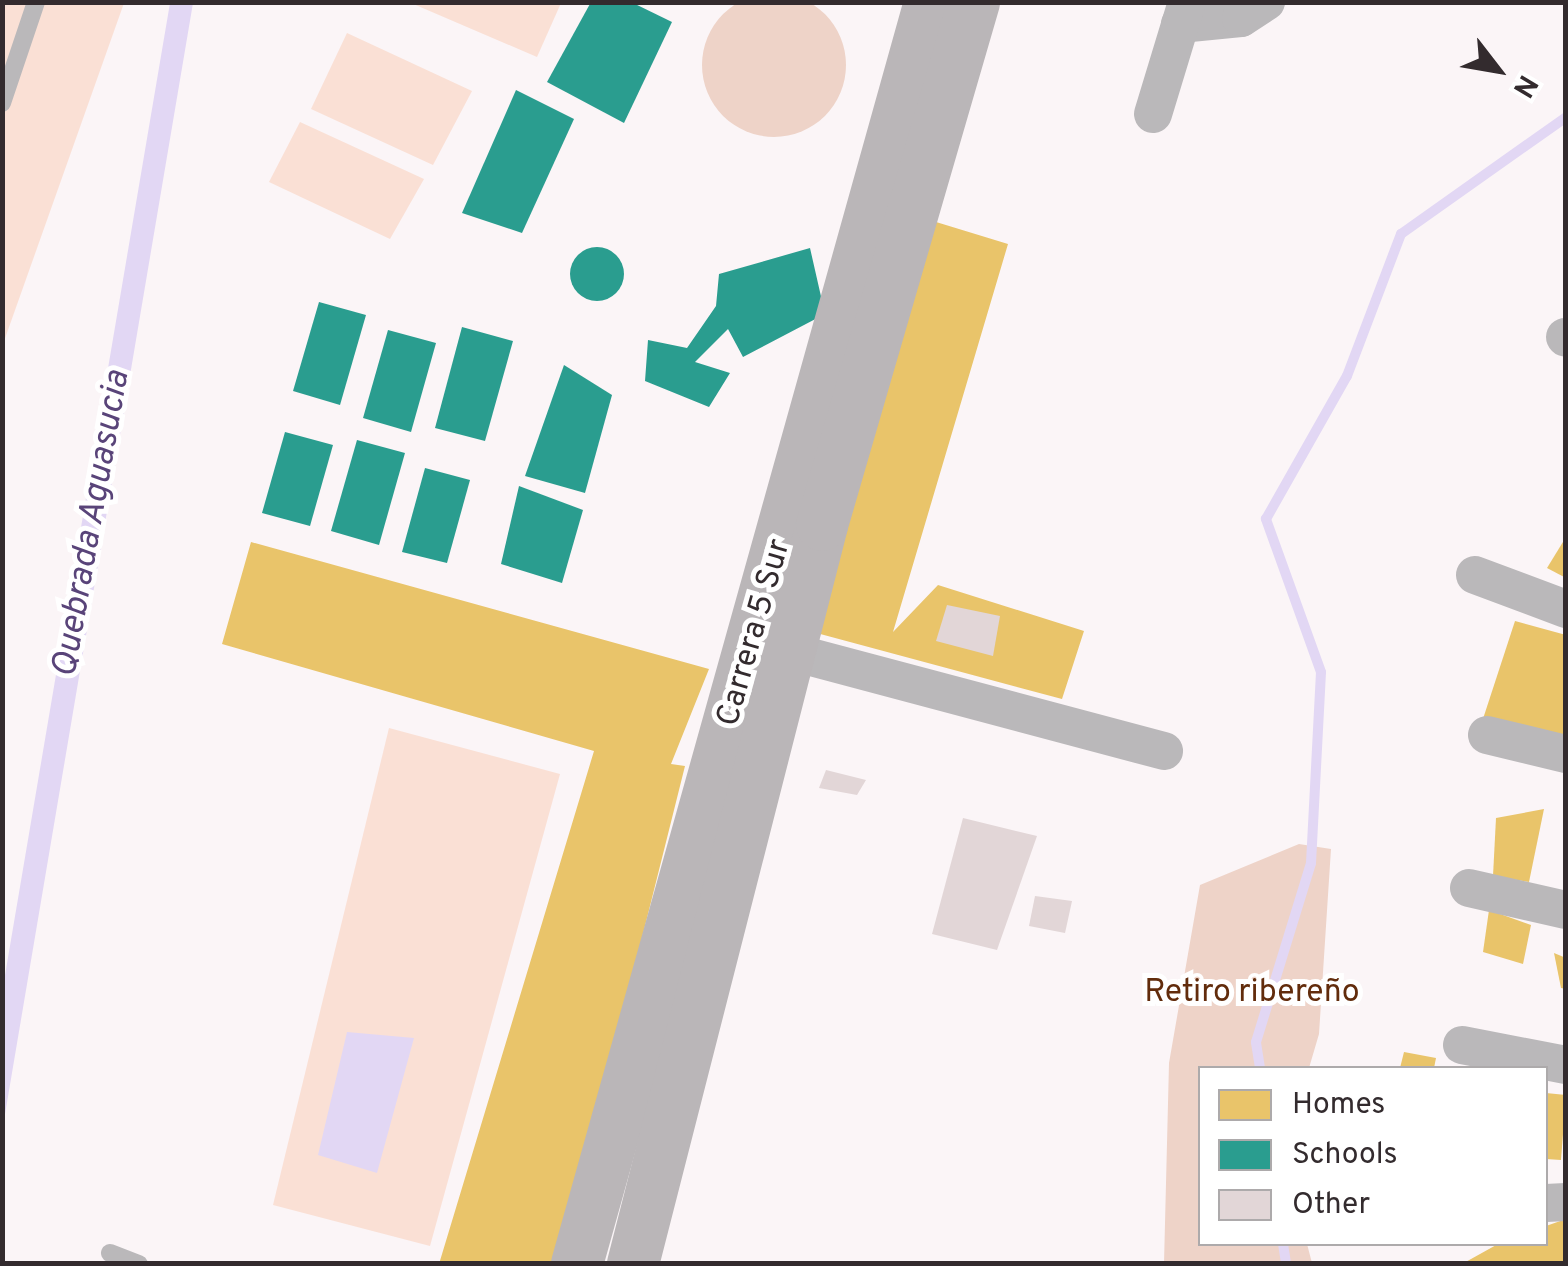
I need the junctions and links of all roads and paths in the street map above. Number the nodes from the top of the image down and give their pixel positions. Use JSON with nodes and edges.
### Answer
{"nodes":[{"id":1,"x":36,"y":2,"type":"edge"},
{"id":2,"x":930,"y":2,"type":"edge"},
{"id":3,"x":974,"y":2,"type":"edge"},
{"id":4,"x":1266,"y":2,"type":"edge"},
{"id":5,"x":1184,"y":13,"type":"edge"},
{"id":6,"x":2,"y":103,"type":"edge"},
{"id":7,"x":1153,"y":114,"type":"dead end"},
{"id":8,"x":1475,"y":575,"type":"dead end"},
{"id":9,"x":1566,"y":608,"type":"edge"},
{"id":10,"x":792,"y":652,"type":"junction"},
{"id":11,"x":1487,"y":736,"type":"dead end"},
{"id":12,"x":1164,"y":752,"type":"dead end"},
{"id":13,"x":1566,"y":754,"type":"edge"},
{"id":14,"x":1470,"y":888,"type":"dead end"},
{"id":15,"x":1566,"y":910,"type":"edge"},
{"id":16,"x":1462,"y":1045,"type":"dead end"},
{"id":17,"x":1566,"y":1065,"type":"edge"},
{"id":18,"x":110,"y":1253,"type":"dead end"},
{"id":19,"x":139,"y":1264,"type":"edge"},
{"id":20,"x":577,"y":1264,"type":"edge"},
{"id":21,"x":633,"y":1264,"type":"edge"}],
"edges":[{"from":1,"to":6,"type":"lane"},
{"from":2,"to":20,"type":"street","name":"Carrera 5 Sur"},
{"from":3,"to":10,"type":"street","name":"Carrera 5 Sur"},
{"from":4,"to":5,"type":"street"},
{"from":5,"to":7,"type":"street"},
{"from":8,"to":9,"type":"street"},
{"from":10,"to":12,"type":"street"},
{"from":10,"to":21,"type":"street","name":"Carrera 5 Sur"},
{"from":11,"to":13,"type":"street"},
{"from":14,"to":15,"type":"street"},
{"from":16,"to":17,"type":"street"},
{"from":18,"to":19,"type":"lane"}]}
